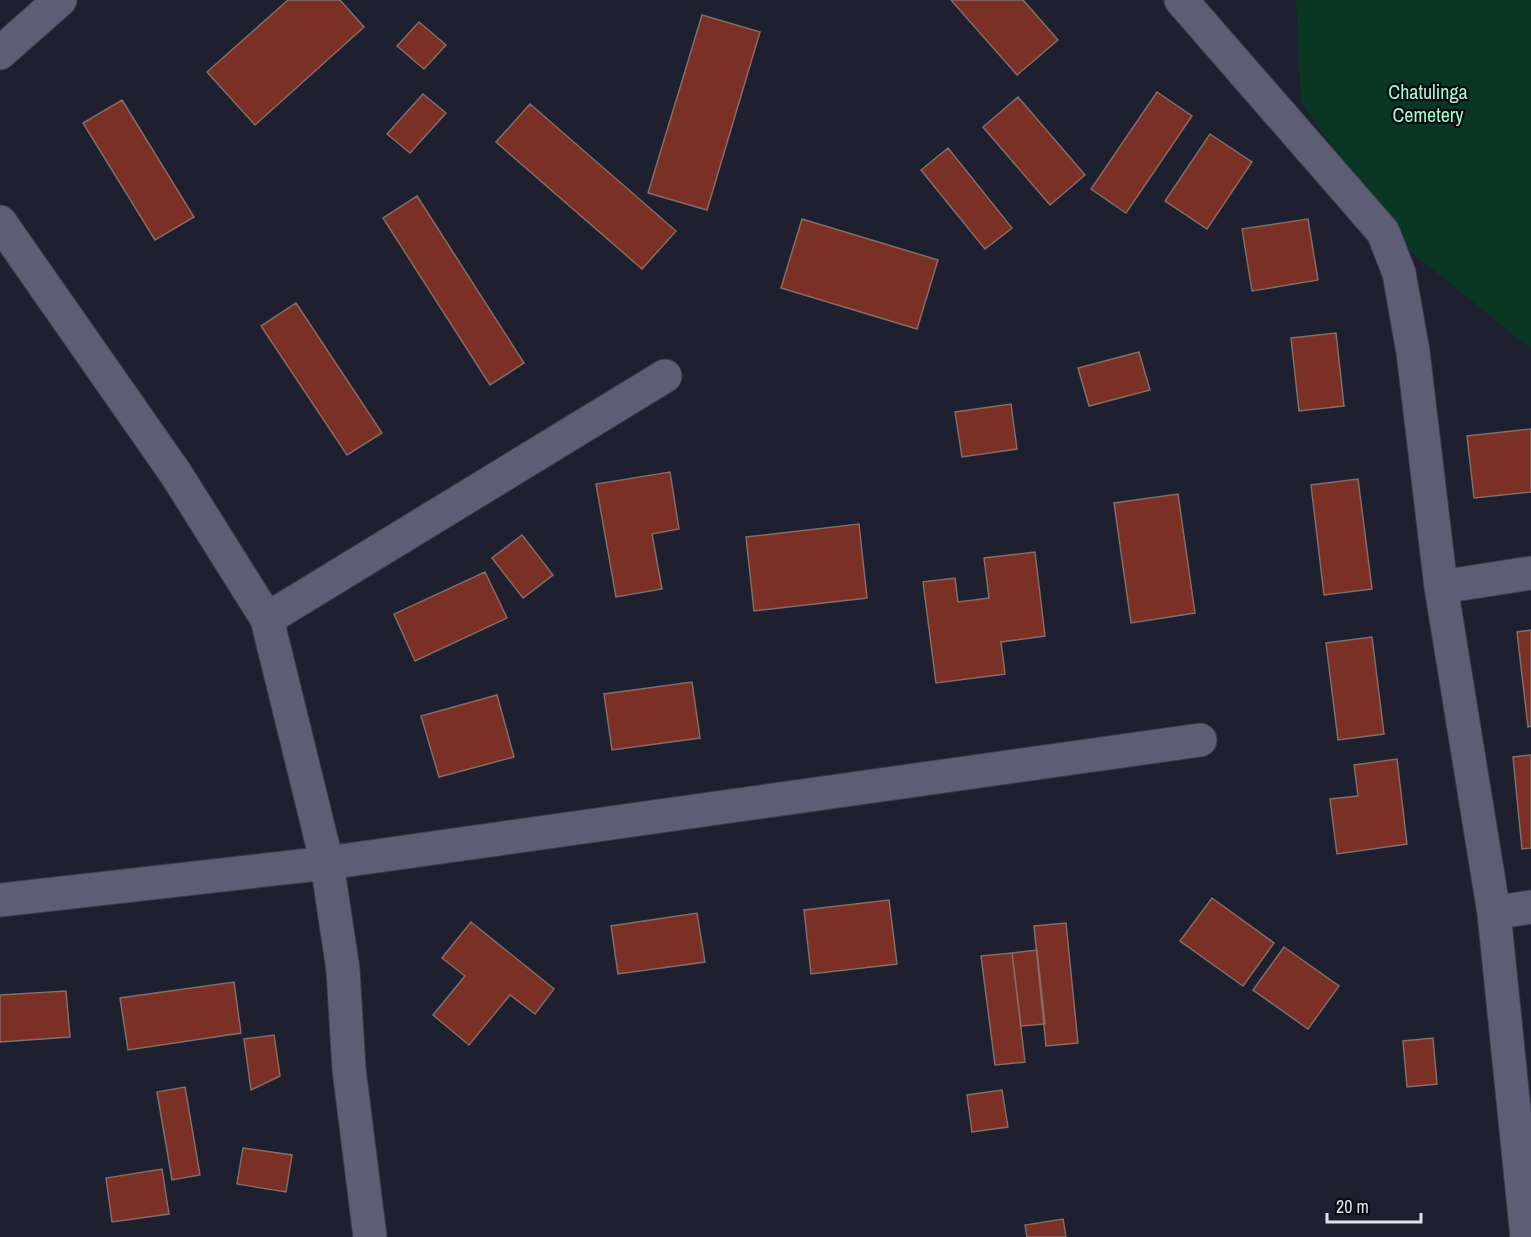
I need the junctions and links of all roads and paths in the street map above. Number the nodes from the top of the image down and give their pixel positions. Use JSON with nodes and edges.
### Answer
{"nodes":[{"id":1,"x":60,"y":0,"type":"edge"},
{"id":2,"x":1181,"y":0,"type":"edge"},
{"id":3,"x":0,"y":52,"type":"edge"},
{"id":4,"x":0,"y":222,"type":"edge"},
{"id":5,"x":665,"y":376,"type":"dead end"},
{"id":6,"x":1531,"y":573,"type":"edge"},
{"id":7,"x":1441,"y":587,"type":"junction"},
{"id":8,"x":267,"y":619,"type":"junction"},
{"id":9,"x":1200,"y":740,"type":"dead end"},
{"id":10,"x":327,"y":863,"type":"junction"},
{"id":11,"x":0,"y":900,"type":"edge"},
{"id":12,"x":1531,"y":907,"type":"edge"},
{"id":13,"x":1494,"y":913,"type":"junction"},
{"id":14,"x":370,"y":1237,"type":"edge"},
{"id":15,"x":1527,"y":1237,"type":"edge"}],
"edges":[{"from":1,"to":3,"type":"street"},
{"from":2,"to":7,"type":"street"},
{"from":4,"to":8,"type":"street"},
{"from":5,"to":8,"type":"street"},
{"from":6,"to":7,"type":"street"},
{"from":7,"to":13,"type":"street"},
{"from":8,"to":10,"type":"street"},
{"from":9,"to":10,"type":"street"},
{"from":10,"to":11,"type":"street"},
{"from":10,"to":14,"type":"street"},
{"from":12,"to":13,"type":"street"},
{"from":13,"to":15,"type":"street"}]}
